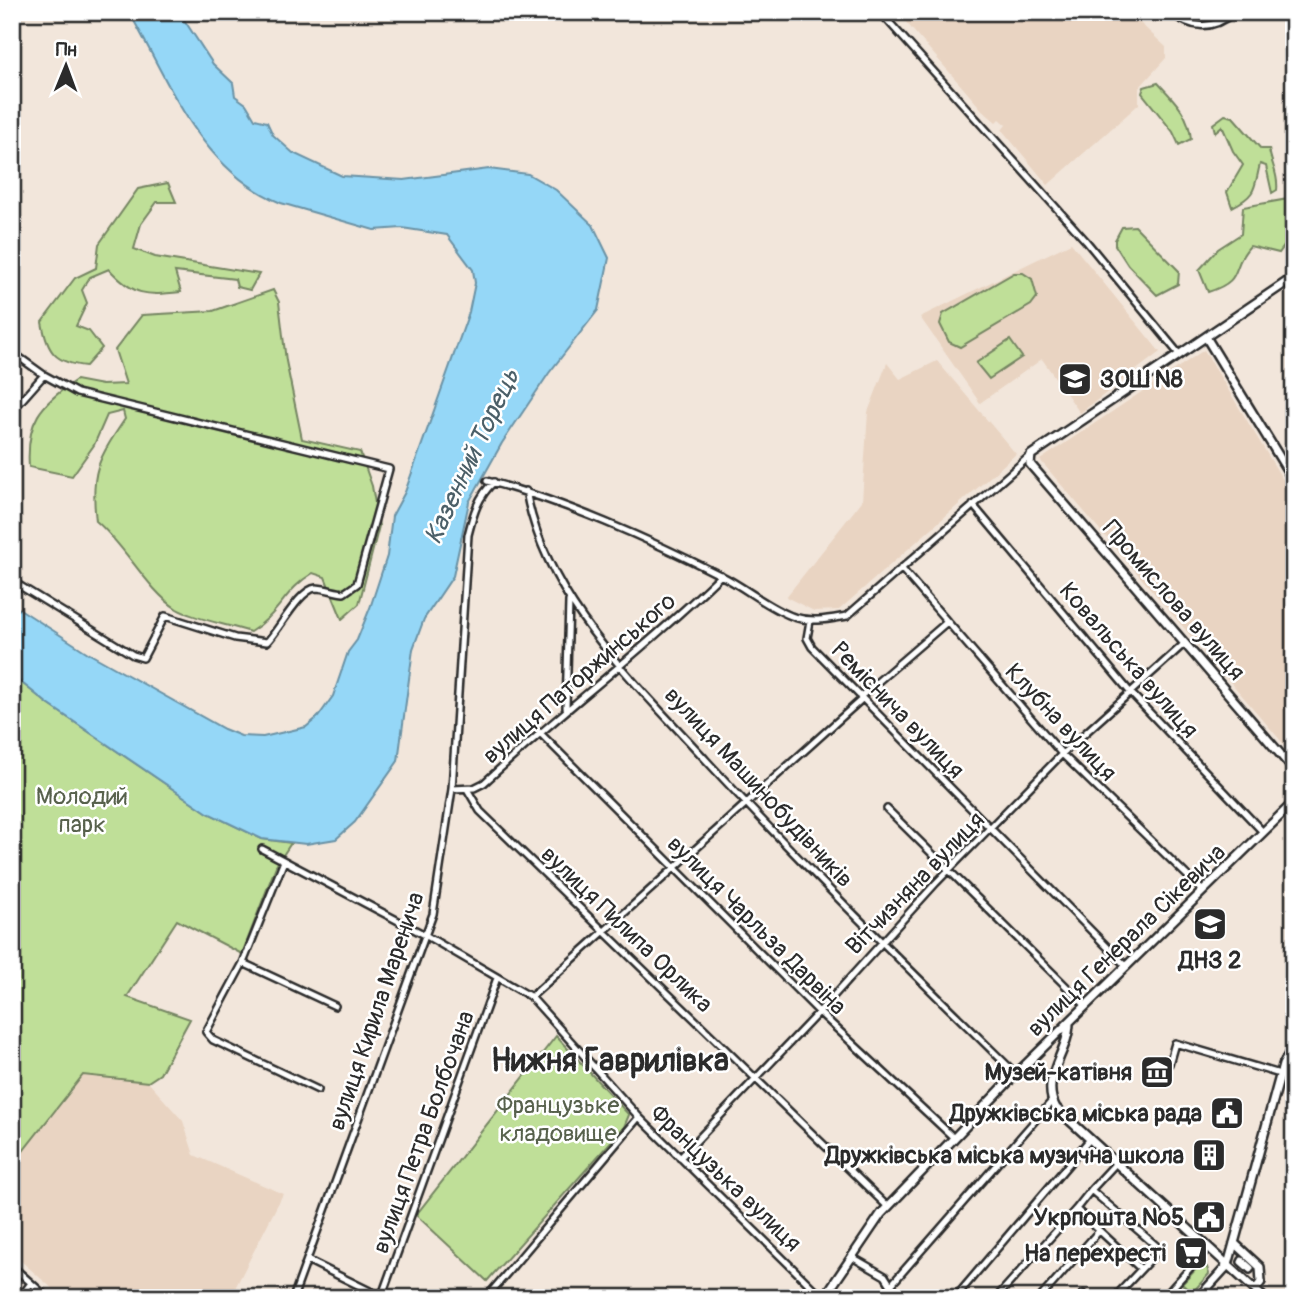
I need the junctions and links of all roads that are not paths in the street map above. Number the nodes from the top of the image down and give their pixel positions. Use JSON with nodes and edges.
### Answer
{"nodes":[{"id":1,"x":880,"y":12,"type":"edge"},
{"id":2,"x":1170,"y":12,"type":"edge"},
{"id":3,"x":1234,"y":12,"type":"edge"},
{"id":4,"x":1289,"y":12,"type":"edge"},
{"id":5,"x":1294,"y":19,"type":"edge"},
{"id":6,"x":1293,"y":278,"type":"edge"},
{"id":7,"x":1206,"y":337,"type":"junction"},
{"id":8,"x":12,"y":352,"type":"edge"},
{"id":9,"x":1179,"y":355,"type":"junction"},
{"id":10,"x":44,"y":376,"type":"junction"},
{"id":11,"x":12,"y":411,"type":"edge"},
{"id":12,"x":1031,"y":455,"type":"junction"},
{"id":13,"x":487,"y":481,"type":"dead end"},
{"id":14,"x":1294,"y":481,"type":"edge"},
{"id":15,"x":494,"y":482,"type":"junction"},
{"id":16,"x":526,"y":491,"type":"junction"},
{"id":17,"x":973,"y":505,"type":"junction"},
{"id":18,"x":901,"y":568,"type":"junction"},
{"id":19,"x":720,"y":575,"type":"junction"},
{"id":20,"x":12,"y":581,"type":"edge"},
{"id":21,"x":569,"y":601,"type":"junction"},
{"id":22,"x":810,"y":621,"type":"junction"},
{"id":23,"x":947,"y":622,"type":"junction"},
{"id":24,"x":1185,"y":643,"type":"junction"},
{"id":25,"x":621,"y":667,"type":"junction"},
{"id":26,"x":1130,"y":692,"type":"junction"},
{"id":27,"x":861,"y":698,"type":"junction"},
{"id":28,"x":566,"y":708,"type":"junction"},
{"id":29,"x":539,"y":732,"type":"junction"},
{"id":30,"x":1062,"y":754,"type":"junction"},
{"id":31,"x":1294,"y":769,"type":"edge"},
{"id":32,"x":452,"y":789,"type":"junction"},
{"id":33,"x":467,"y":789,"type":"junction"},
{"id":34,"x":1294,"y":802,"type":"edge"},
{"id":35,"x":746,"y":804,"type":"junction"},
{"id":36,"x":887,"y":809,"type":"dead end"},
{"id":37,"x":990,"y":830,"type":"junction"},
{"id":38,"x":1263,"y":832,"type":"junction"},
{"id":39,"x":262,"y":849,"type":"dead end"},
{"id":40,"x":284,"y":861,"type":"junction"},
{"id":41,"x":675,"y":868,"type":"junction"},
{"id":42,"x":950,"y":869,"type":"junction"},
{"id":43,"x":1203,"y":891,"type":"junction"},
{"id":44,"x":604,"y":932,"type":"junction"},
{"id":45,"x":425,"y":935,"type":"junction"},
{"id":46,"x":881,"y":942,"type":"junction"},
{"id":47,"x":243,"y":963,"type":"junction"},
{"id":48,"x":1126,"y":966,"type":"junction"},
{"id":49,"x":497,"y":978,"type":"junction"},
{"id":50,"x":531,"y":997,"type":"junction"},
{"id":51,"x":335,"y":1006,"type":"dead end"},
{"id":52,"x":1086,"y":1006,"type":"junction"},
{"id":53,"x":819,"y":1012,"type":"junction"},
{"id":54,"x":1069,"y":1022,"type":"junction"},
{"id":55,"x":1294,"y":1045,"type":"edge"},
{"id":56,"x":1169,"y":1064,"type":"dead end"},
{"id":57,"x":1016,"y":1074,"type":"junction"},
{"id":58,"x":1280,"y":1074,"type":"junction"},
{"id":59,"x":755,"y":1077,"type":"junction"},
{"id":60,"x":318,"y":1090,"type":"dead end"},
{"id":61,"x":1052,"y":1101,"type":"junction"},
{"id":62,"x":639,"y":1117,"type":"junction"},
{"id":63,"x":954,"y":1138,"type":"junction"},
{"id":64,"x":1090,"y":1139,"type":"junction"},
{"id":65,"x":680,"y":1158,"type":"junction"},
{"id":66,"x":1116,"y":1163,"type":"junction"},
{"id":67,"x":1091,"y":1190,"type":"junction"},
{"id":68,"x":888,"y":1207,"type":"junction"},
{"id":69,"x":1076,"y":1209,"type":"junction"},
{"id":70,"x":1099,"y":1231,"type":"junction"},
{"id":71,"x":1234,"y":1243,"type":"junction"},
{"id":72,"x":1209,"y":1247,"type":"junction"},
{"id":73,"x":852,"y":1257,"type":"junction"},
{"id":74,"x":307,"y":1260,"type":"junction"},
{"id":75,"x":1228,"y":1265,"type":"junction"},
{"id":76,"x":12,"y":1266,"type":"edge"},
{"id":77,"x":1141,"y":1269,"type":"junction"},
{"id":78,"x":31,"y":1283,"type":"junction"},
{"id":79,"x":892,"y":1284,"type":"junction"},
{"id":80,"x":960,"y":1292,"type":"junction"},
{"id":81,"x":1259,"y":1295,"type":"edge"},
{"id":82,"x":382,"y":1297,"type":"edge"},
{"id":83,"x":20,"y":1298,"type":"edge"},
{"id":84,"x":48,"y":1298,"type":"edge"},
{"id":85,"x":293,"y":1298,"type":"edge"},
{"id":86,"x":486,"y":1298,"type":"edge"},
{"id":87,"x":824,"y":1298,"type":"edge"},
{"id":88,"x":899,"y":1298,"type":"edge"},
{"id":89,"x":954,"y":1298,"type":"edge"},
{"id":90,"x":966,"y":1298,"type":"edge"},
{"id":91,"x":996,"y":1298,"type":"edge"},
{"id":92,"x":1040,"y":1298,"type":"edge"},
{"id":93,"x":1115,"y":1298,"type":"edge"},
{"id":94,"x":1163,"y":1298,"type":"edge"},
{"id":95,"x":1198,"y":1298,"type":"edge"}],
"edges":[{"from":1,"to":9,"type":"street"},
{"from":2,"to":3,"type":"street"},
{"from":4,"to":5,"type":"street"},
{"from":6,"to":7,"type":"street"},
{"from":7,"to":9,"type":"street"},
{"from":7,"to":14,"type":"street"},
{"from":8,"to":10,"type":"street"},
{"from":9,"to":12,"type":"street"},
{"from":10,"to":11,"type":"street"},
{"from":10,"to":20,"type":"street"},
{"from":12,"to":17,"type":"street"},
{"from":12,"to":24,"type":"street","name":"Промислова вулиця"},
{"from":13,"to":15,"type":"street"},
{"from":15,"to":16,"type":"street"},
{"from":15,"to":32,"type":"street","name":"вулиця Кирила Маренича"},
{"from":16,"to":19,"type":"street"},
{"from":16,"to":21,"type":"street","name":"вулиця Машинобудівників"},
{"from":17,"to":18,"type":"street"},
{"from":17,"to":26,"type":"street","name":"Ковальська вулиця"},
{"from":18,"to":22,"type":"street"},
{"from":18,"to":23,"type":"street","name":"Клубна вулиця"},
{"from":19,"to":22,"type":"street"},
{"from":19,"to":25,"type":"street","name":"вулиця Паторжинського"},
{"from":21,"to":25,"type":"street","name":"вулиця Машинобудівників"},
{"from":21,"to":28,"type":"street"},
{"from":22,"to":27,"type":"street","name":"Реміснича вулиця"},
{"from":23,"to":27,"type":"street"},
{"from":23,"to":30,"type":"street","name":"Клубна вулиця"},
{"from":24,"to":26,"type":"street","name":"Вітчизняна вулиця"},
{"from":24,"to":31,"type":"street","name":"Промислова вулиця"},
{"from":25,"to":28,"type":"street","name":"вулиця Паторжинського"},
{"from":25,"to":35,"type":"street","name":"вулиця Машинобудівників"},
{"from":26,"to":30,"type":"street","name":"Вітчизняна вулиця"},
{"from":26,"to":38,"type":"street","name":"Ковальська вулиця"},
{"from":27,"to":35,"type":"street"},
{"from":27,"to":37,"type":"street","name":"Реміснича вулиця"},
{"from":28,"to":29,"type":"street","name":"вулиця Паторжинського"},
{"from":29,"to":33,"type":"street","name":"вулиця Паторжинського"},
{"from":29,"to":41,"type":"street","name":"вулиця Чарльза Дарвіна"},
{"from":30,"to":37,"type":"street","name":"Вітчизняна вулиця"},
{"from":30,"to":43,"type":"street","name":"Клубна вулиця"},
{"from":32,"to":33,"type":"street","name":"вулиця Паторжинського"},
{"from":32,"to":45,"type":"street","name":"вулиця Кирила Маренича"},
{"from":33,"to":44,"type":"street","name":"вулиця Пилипа Орлика"},
{"from":34,"to":38,"type":"street","name":"вулиця Генерала Сікевича"},
{"from":35,"to":41,"type":"street"},
{"from":35,"to":46,"type":"street","name":"вулиця Машинобудівників"},
{"from":36,"to":42,"type":"street"},
{"from":37,"to":42,"type":"street","name":"Вітчизняна вулиця"},
{"from":37,"to":48,"type":"street","name":"Реміснича вулиця"},
{"from":38,"to":43,"type":"street","name":"вулиця Генерала Сікевича"},
{"from":39,"to":40,"type":"street","name":"Французька вулиця"},
{"from":40,"to":45,"type":"street","name":"Французька вулиця"},
{"from":40,"to":47,"type":"street"},
{"from":41,"to":44,"type":"street"},
{"from":41,"to":53,"type":"street","name":"вулиця Чарльза Дарвіна"},
{"from":42,"to":46,"type":"street","name":"Вітчизняна вулиця"},
{"from":42,"to":52,"type":"street"},
{"from":43,"to":48,"type":"street","name":"вулиця Генерала Сікевича"},
{"from":44,"to":50,"type":"street"},
{"from":44,"to":59,"type":"street","name":"вулиця Пилипа Орлика"},
{"from":45,"to":49,"type":"street","name":"Французька вулиця"},
{"from":45,"to":74,"type":"street","name":"вулиця Кирила Маренича"},
{"from":46,"to":53,"type":"street","name":"Вітчизняна вулиця"},
{"from":46,"to":57,"type":"street","name":"вулиця Машинобудівників"},
{"from":47,"to":51,"type":"street"},
{"from":47,"to":60,"type":"street"},
{"from":48,"to":52,"type":"street","name":"вулиця Генерала Сікевича"},
{"from":49,"to":50,"type":"street","name":"Французька вулиця"},
{"from":49,"to":82,"type":"street","name":"вулиця Петра Болбочана"},
{"from":50,"to":62,"type":"street","name":"Французька вулиця"},
{"from":52,"to":54,"type":"street","name":"вулиця Генерала Сікевича"},
{"from":53,"to":59,"type":"street","name":"Вітчизняна вулиця"},
{"from":53,"to":63,"type":"street","name":"вулиця Чарльза Дарвіна"},
{"from":54,"to":57,"type":"street","name":"вулиця Генерала Сікевича"},
{"from":54,"to":61,"type":"street"},
{"from":55,"to":58,"type":"street"},
{"from":56,"to":58,"type":"street"},
{"from":57,"to":63,"type":"street","name":"вулиця Генерала Сікевича"},
{"from":58,"to":71,"type":"street"},
{"from":59,"to":65,"type":"street","name":"Вітчизняна вулиця"},
{"from":59,"to":68,"type":"street","name":"вулиця Пилипа Орлика"},
{"from":61,"to":64,"type":"street"},
{"from":61,"to":79,"type":"street"},
{"from":62,"to":65,"type":"street","name":"Французька вулиця"},
{"from":62,"to":86,"type":"street"},
{"from":63,"to":68,"type":"street","name":"вулиця Генерала Сікевича"},
{"from":64,"to":66,"type":"street"},
{"from":64,"to":80,"type":"street"},
{"from":65,"to":87,"type":"street","name":"Французька вулиця"},
{"from":66,"to":67,"type":"street"},
{"from":66,"to":72,"type":"street"},
{"from":67,"to":69,"type":"street"},
{"from":67,"to":77,"type":"street"},
{"from":68,"to":73,"type":"street","name":"вулиця Генерала Сікевича"},
{"from":69,"to":70,"type":"street"},
{"from":69,"to":91,"type":"street"},
{"from":70,"to":77,"type":"street"},
{"from":70,"to":92,"type":"street"},
{"from":71,"to":75,"type":"street"},
{"from":71,"to":81,"type":"street"},
{"from":72,"to":75,"type":"street"},
{"from":72,"to":94,"type":"street"},
{"from":73,"to":79,"type":"street"},
{"from":73,"to":87,"type":"street","name":"вулиця Генерала Сікевича"},
{"from":74,"to":82,"type":"street"},
{"from":74,"to":85,"type":"street","name":"вулиця Кирила Маренича"},
{"from":75,"to":81,"type":"street"},
{"from":75,"to":95,"type":"street"},
{"from":76,"to":78,"type":"street"},
{"from":77,"to":93,"type":"street"},
{"from":78,"to":83,"type":"street"},
{"from":78,"to":84,"type":"street"},
{"from":79,"to":88,"type":"street"},
{"from":80,"to":89,"type":"street"},
{"from":80,"to":90,"type":"street"}]}
